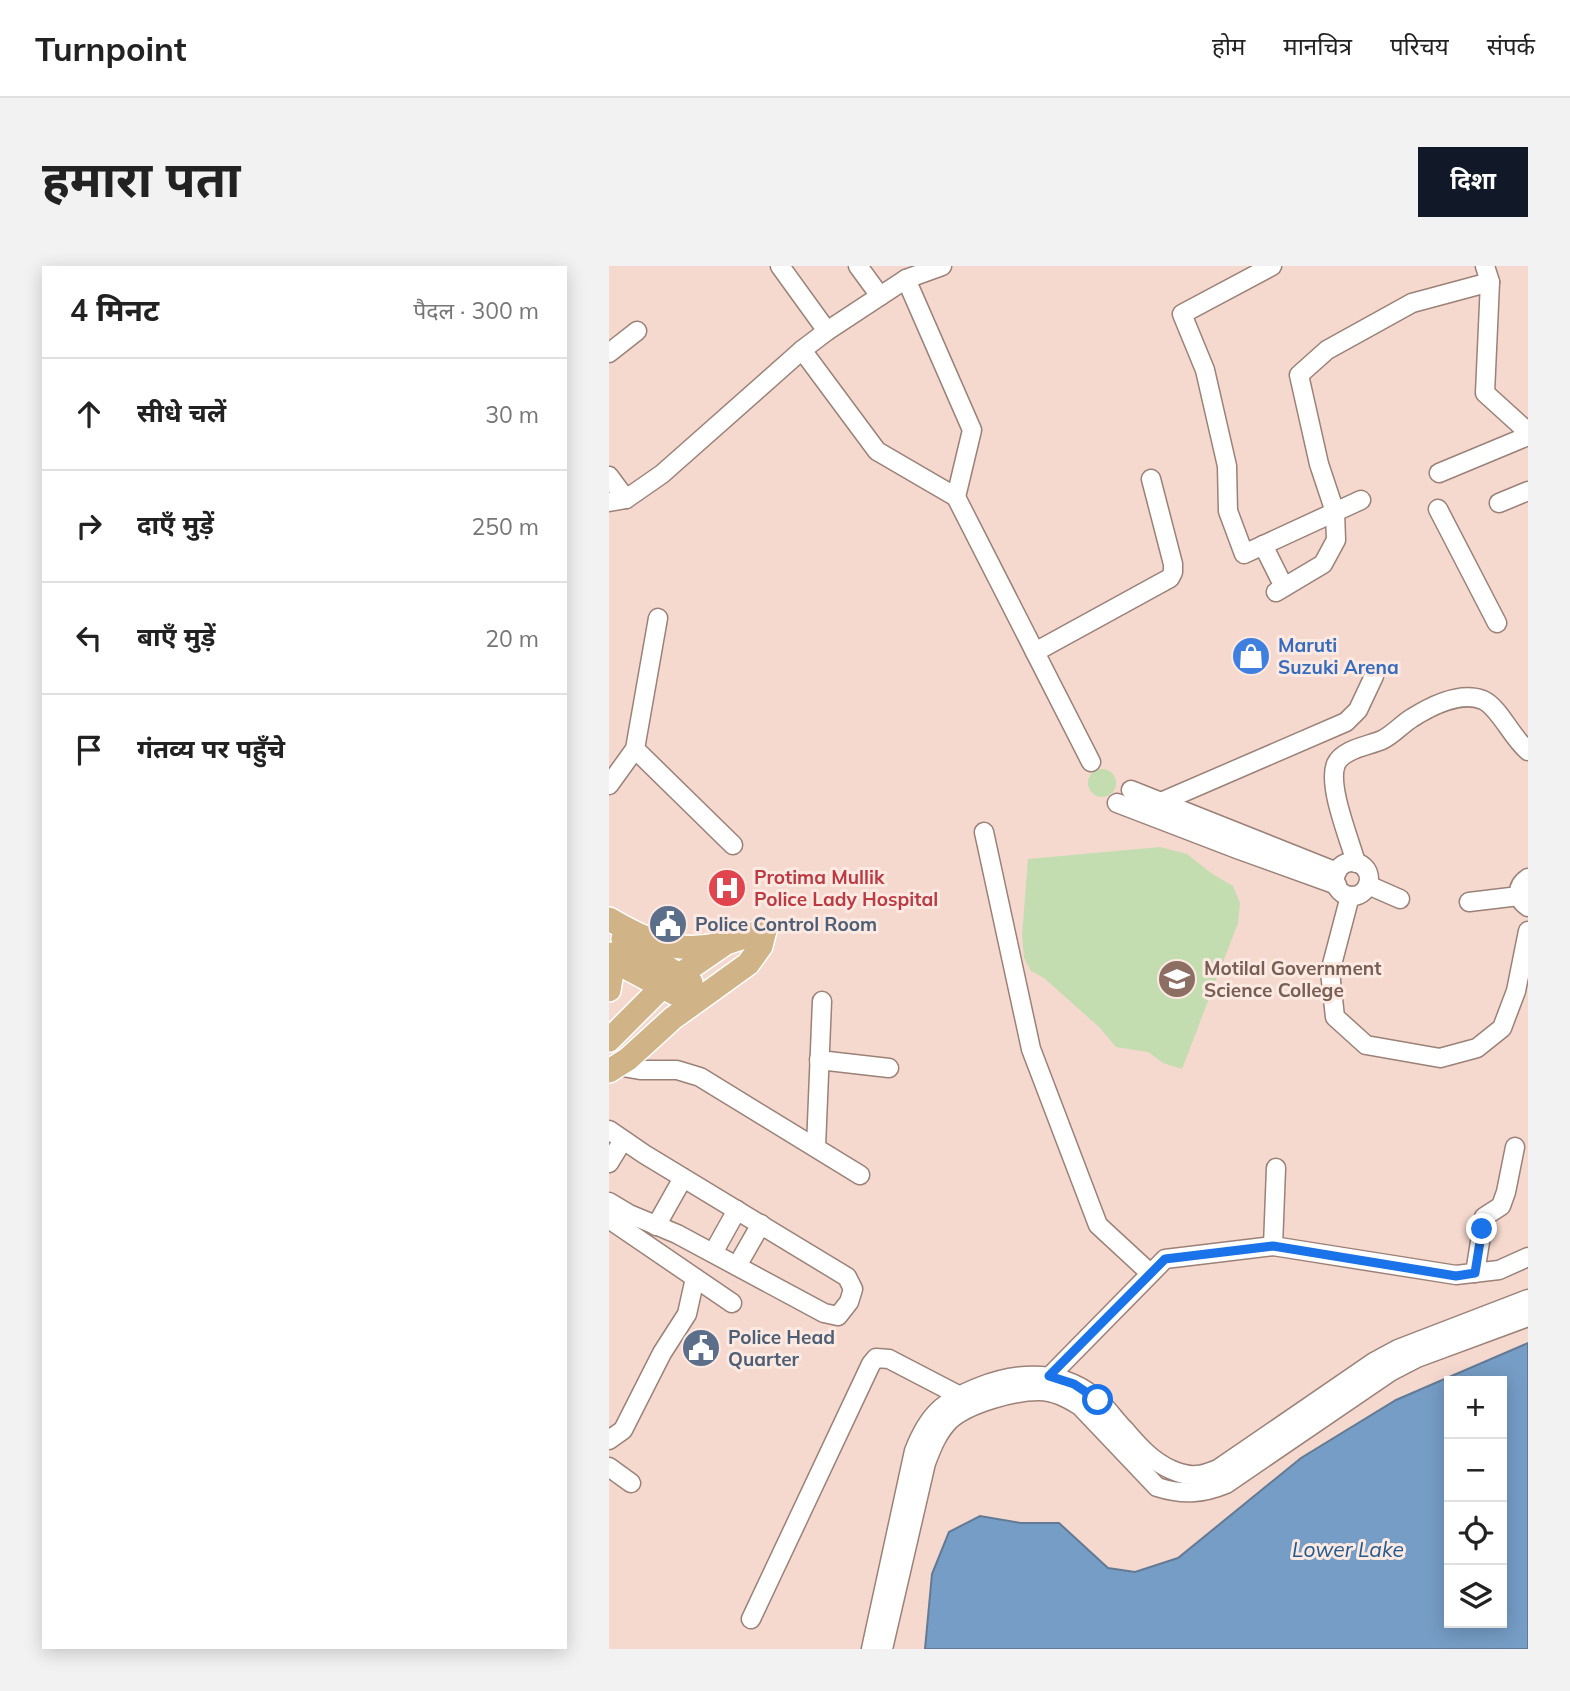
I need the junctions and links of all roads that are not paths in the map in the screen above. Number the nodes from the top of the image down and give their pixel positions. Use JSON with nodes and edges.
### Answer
{"nodes":[{"id":1,"x":780,"y":266,"type":"edge"},
{"id":2,"x":858,"y":266,"type":"edge"},
{"id":3,"x":942,"y":266,"type":"edge"},
{"id":4,"x":1272,"y":266,"type":"edge"},
{"id":5,"x":1487,"y":274,"type":"edge"},
{"id":6,"x":906,"y":279,"type":"junction"},
{"id":7,"x":880,"y":296,"type":"junction"},
{"id":8,"x":637,"y":331,"type":"dead end"},
{"id":9,"x":827,"y":331,"type":"junction"},
{"id":10,"x":802,"y":350,"type":"junction"},
{"id":11,"x":609,"y":353,"type":"edge"},
{"id":12,"x":1528,"y":434,"type":"edge"},
{"id":13,"x":1439,"y":473,"type":"dead end"},
{"id":14,"x":609,"y":476,"type":"edge"},
{"id":15,"x":1151,"y":479,"type":"dead end"},
{"id":16,"x":1528,"y":491,"type":"edge"},
{"id":17,"x":956,"y":497,"type":"junction"},
{"id":18,"x":618,"y":500,"type":"edge"},
{"id":19,"x":1361,"y":500,"type":"dead end"},
{"id":20,"x":1499,"y":503,"type":"dead end"},
{"id":21,"x":1438,"y":509,"type":"dead end"},
{"id":22,"x":1335,"y":512,"type":"junction"},
{"id":23,"x":1263,"y":545,"type":"junction"},
{"id":24,"x":658,"y":618,"type":"dead end"},
{"id":25,"x":1497,"y":623,"type":"dead end"},
{"id":26,"x":1035,"y":652,"type":"junction"},
{"id":27,"x":1374,"y":676,"type":"dead end"},
{"id":28,"x":635,"y":750,"type":"junction"},
{"id":29,"x":1528,"y":751,"type":"edge"},
{"id":30,"x":1091,"y":762,"type":"dead end"},
{"id":31,"x":609,"y":785,"type":"edge"},
{"id":32,"x":1131,"y":790,"type":"dead end"},
{"id":33,"x":1161,"y":802,"type":"junction"},
{"id":34,"x":1117,"y":803,"type":"dead end"},
{"id":35,"x":984,"y":832,"type":"dead end"},
{"id":36,"x":733,"y":845,"type":"dead end"},
{"id":37,"x":1356,"y":863,"type":"junction"},
{"id":38,"x":1528,"y":878,"type":"edge"},
{"id":39,"x":1342,"y":884,"type":"junction"},
{"id":40,"x":1368,"y":885,"type":"junction"},
{"id":41,"x":1401,"y":899,"type":"dead end"},
{"id":42,"x":1523,"y":901,"type":"edge"},
{"id":43,"x":1469,"y":902,"type":"dead end"},
{"id":44,"x":609,"y":919,"type":"edge"},
{"id":45,"x":609,"y":929,"type":"edge"},
{"id":46,"x":765,"y":930,"type":"junction"},
{"id":47,"x":1528,"y":932,"type":"edge"},
{"id":48,"x":726,"y":943,"type":"junction"},
{"id":49,"x":609,"y":954,"type":"edge"},
{"id":50,"x":1526,"y":954,"type":"edge"},
{"id":51,"x":609,"y":971,"type":"edge"},
{"id":52,"x":678,"y":986,"type":"junction"},
{"id":53,"x":609,"y":990,"type":"edge"},
{"id":54,"x":822,"y":1001,"type":"dead end"},
{"id":55,"x":609,"y":1040,"type":"edge"},
{"id":56,"x":819,"y":1060,"type":"junction"},
{"id":57,"x":612,"y":1067,"type":"edge"},
{"id":58,"x":889,"y":1068,"type":"dead end"},
{"id":59,"x":616,"y":1135,"type":"edge"},
{"id":60,"x":815,"y":1147,"type":"junction"},
{"id":61,"x":1515,"y":1147,"type":"dead end"},
{"id":62,"x":609,"y":1163,"type":"edge"},
{"id":63,"x":1276,"y":1168,"type":"dead end"},
{"id":64,"x":860,"y":1175,"type":"dead end"},
{"id":65,"x":683,"y":1178,"type":"junction"},
{"id":66,"x":609,"y":1202,"type":"edge"},
{"id":67,"x":737,"y":1210,"type":"junction"},
{"id":68,"x":609,"y":1219,"type":"edge"},
{"id":69,"x":761,"y":1224,"type":"junction"},
{"id":70,"x":656,"y":1226,"type":"junction"},
{"id":71,"x":1273,"y":1246,"type":"junction"},
{"id":72,"x":713,"y":1253,"type":"junction"},
{"id":73,"x":1528,"y":1257,"type":"edge"},
{"id":74,"x":737,"y":1266,"type":"junction"},
{"id":75,"x":1150,"y":1273,"type":"junction"},
{"id":76,"x":1475,"y":1273,"type":"junction"},
{"id":77,"x":695,"y":1278,"type":"junction"},
{"id":78,"x":1528,"y":1299,"type":"edge"},
{"id":79,"x":732,"y":1303,"type":"dead end"},
{"id":80,"x":1528,"y":1317,"type":"edge"},
{"id":81,"x":1049,"y":1376,"type":"junction"},
{"id":82,"x":958,"y":1395,"type":"junction"},
{"id":83,"x":979,"y":1405,"type":"junction"},
{"id":84,"x":609,"y":1440,"type":"edge"},
{"id":85,"x":609,"y":1466,"type":"edge"},
{"id":86,"x":631,"y":1483,"type":"dead end"},
{"id":87,"x":751,"y":1619,"type":"dead end"},
{"id":88,"x":871,"y":1649,"type":"edge"},
{"id":89,"x":883,"y":1649,"type":"edge"}],
"edges":[{"from":1,"to":9,"type":"street"},
{"from":2,"to":7,"type":"street"},
{"from":3,"to":6,"type":"street"},
{"from":4,"to":23,"type":"street"},
{"from":5,"to":12,"type":"street"},
{"from":5,"to":22,"type":"street"},
{"from":6,"to":7,"type":"street"},
{"from":6,"to":17,"type":"street"},
{"from":7,"to":9,"type":"street"},
{"from":8,"to":11,"type":"street"},
{"from":9,"to":10,"type":"street"},
{"from":10,"to":17,"type":"street"},
{"from":10,"to":18,"type":"street"},
{"from":12,"to":13,"type":"street"},
{"from":14,"to":18,"type":"street"},
{"from":15,"to":26,"type":"street"},
{"from":16,"to":20,"type":"street"},
{"from":17,"to":26,"type":"street"},
{"from":19,"to":22,"type":"street"},
{"from":21,"to":25,"type":"street"},
{"from":22,"to":23,"type":"street"},
{"from":22,"to":23,"type":"street"},
{"from":24,"to":28,"type":"street"},
{"from":26,"to":30,"type":"street"},
{"from":27,"to":33,"type":"street"},
{"from":28,"to":31,"type":"street"},
{"from":28,"to":36,"type":"street"},
{"from":29,"to":37,"type":"street"},
{"from":32,"to":33,"type":"street"},
{"from":33,"to":39,"type":"street"},
{"from":34,"to":39,"type":"street"},
{"from":35,"to":75,"type":"street"},
{"from":37,"to":39,"type":"street"},
{"from":37,"to":40,"type":"street"},
{"from":38,"to":42,"type":"street"},
{"from":39,"to":40,"type":"street"},
{"from":39,"to":50,"type":"street"},
{"from":40,"to":41,"type":"street"},
{"from":42,"to":43,"type":"street"},
{"from":44,"to":48,"type":"main road"},
{"from":45,"to":52,"type":"main road"},
{"from":46,"to":48,"type":"main road"},
{"from":46,"to":52,"type":"main road"},
{"from":46,"to":57,"type":"main road"},
{"from":47,"to":50,"type":"street"},
{"from":48,"to":52,"type":"main road"},
{"from":49,"to":52,"type":"main road"},
{"from":51,"to":53,"type":"main road"},
{"from":52,"to":55,"type":"main road"},
{"from":52,"to":57,"type":"main road"},
{"from":54,"to":56,"type":"street"},
{"from":56,"to":58,"type":"street"},
{"from":56,"to":60,"type":"street"},
{"from":57,"to":60,"type":"street"},
{"from":59,"to":62,"type":"street"},
{"from":59,"to":65,"type":"street"},
{"from":60,"to":64,"type":"street"},
{"from":61,"to":76,"type":"street"},
{"from":63,"to":71,"type":"street"},
{"from":65,"to":67,"type":"street"},
{"from":65,"to":70,"type":"street"},
{"from":66,"to":70,"type":"street"},
{"from":67,"to":69,"type":"street"},
{"from":67,"to":72,"type":"street"},
{"from":68,"to":77,"type":"street"},
{"from":69,"to":74,"type":"street"},
{"from":69,"to":74,"type":"street"},
{"from":70,"to":72,"type":"street"},
{"from":71,"to":75,"type":"street"},
{"from":71,"to":76,"type":"street"},
{"from":72,"to":74,"type":"street"},
{"from":73,"to":76,"type":"street"},
{"from":75,"to":81,"type":"street"},
{"from":77,"to":79,"type":"street"},
{"from":77,"to":84,"type":"street"},
{"from":78,"to":81,"type":"street"},
{"from":80,"to":83,"type":"street"},
{"from":81,"to":82,"type":"street"},
{"from":82,"to":83,"type":"street"},
{"from":82,"to":87,"type":"street"},
{"from":82,"to":88,"type":"street"},
{"from":83,"to":89,"type":"street"},
{"from":85,"to":86,"type":"street"}]}
